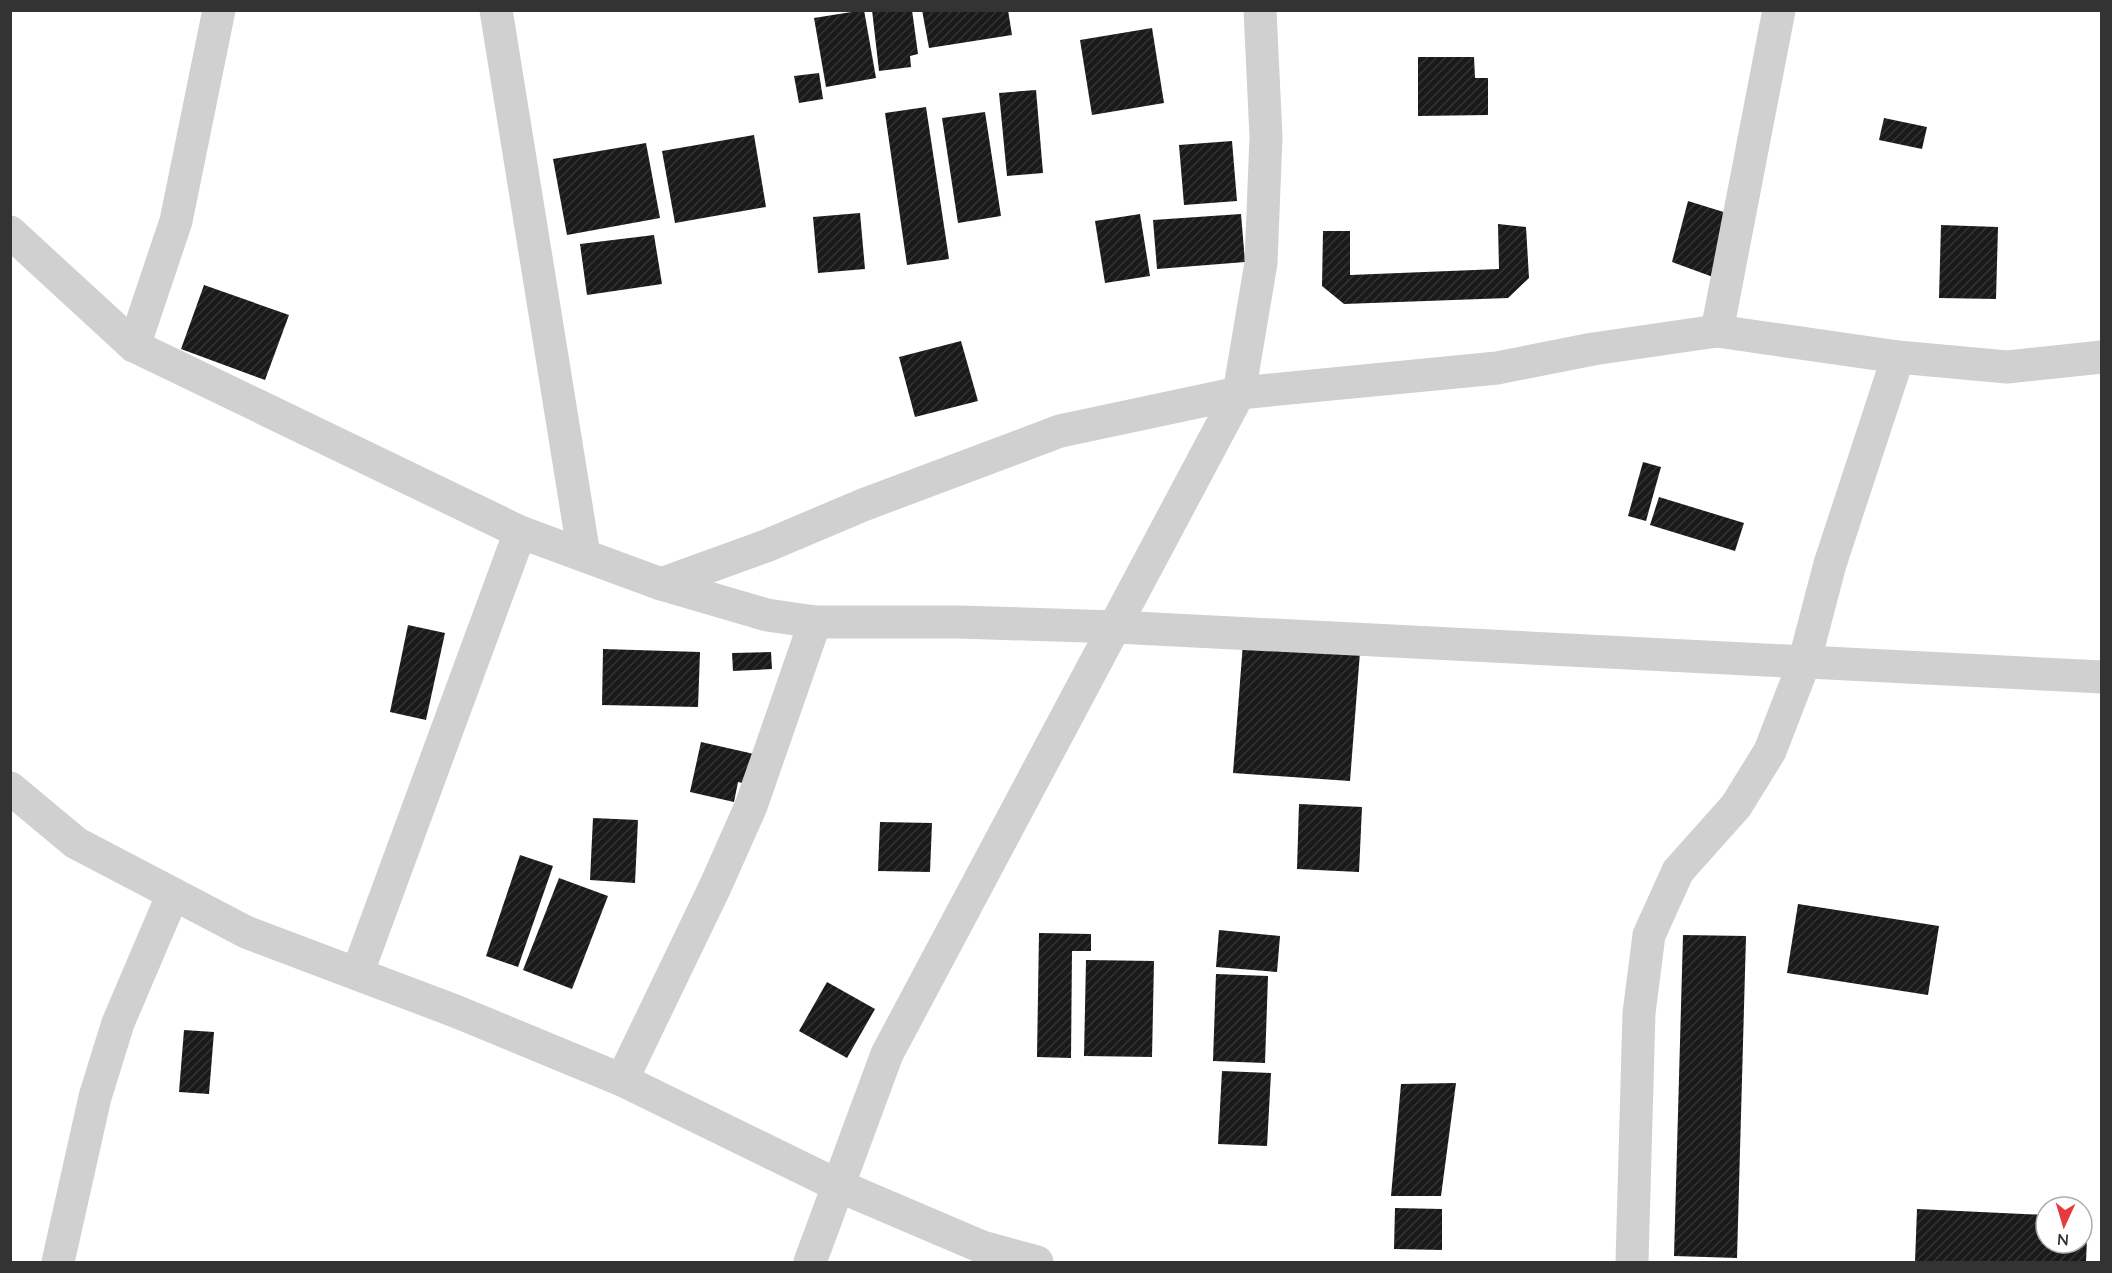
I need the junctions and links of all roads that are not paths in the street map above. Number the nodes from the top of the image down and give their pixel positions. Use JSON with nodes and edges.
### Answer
{"nodes":[{"id":1,"x":219,"y":10,"type":"edge"},
{"id":2,"x":496,"y":10,"type":"edge"},
{"id":3,"x":1260,"y":10,"type":"edge"},
{"id":4,"x":1779,"y":10,"type":"edge"},
{"id":5,"x":10,"y":232,"type":"edge"},
{"id":6,"x":1717,"y":331,"type":"junction"},
{"id":7,"x":134,"y":346,"type":"junction"},
{"id":8,"x":1898,"y":357,"type":"junction"},
{"id":9,"x":2100,"y":359,"type":"edge"},
{"id":10,"x":1239,"y":393,"type":"junction"},
{"id":11,"x":520,"y":532,"type":"junction"},
{"id":12,"x":584,"y":555,"type":"junction"},
{"id":13,"x":661,"y":584,"type":"junction"},
{"id":14,"x":815,"y":622,"type":"junction"},
{"id":15,"x":1116,"y":627,"type":"junction"},
{"id":16,"x":1804,"y":663,"type":"junction"},
{"id":17,"x":2102,"y":678,"type":"edge"},
{"id":18,"x":10,"y":788,"type":"edge"},
{"id":19,"x":173,"y":894,"type":"junction"},
{"id":20,"x":357,"y":974,"type":"junction"},
{"id":21,"x":622,"y":1080,"type":"junction"},
{"id":22,"x":838,"y":1186,"type":"junction"},
{"id":23,"x":58,"y":1263,"type":"edge"},
{"id":24,"x":810,"y":1263,"type":"edge"},
{"id":25,"x":1037,"y":1263,"type":"edge"},
{"id":26,"x":1632,"y":1263,"type":"edge"}],
"edges":[{"from":1,"to":7,"type":"street"},
{"from":2,"to":12,"type":"street"},
{"from":3,"to":10,"type":"street"},
{"from":4,"to":6,"type":"street"},
{"from":5,"to":7,"type":"street"},
{"from":6,"to":8,"type":"street"},
{"from":6,"to":10,"type":"street"},
{"from":7,"to":11,"type":"street"},
{"from":8,"to":9,"type":"street"},
{"from":8,"to":16,"type":"street"},
{"from":10,"to":13,"type":"street"},
{"from":10,"to":15,"type":"street"},
{"from":11,"to":12,"type":"street"},
{"from":11,"to":20,"type":"street"},
{"from":12,"to":13,"type":"street"},
{"from":13,"to":14,"type":"street"},
{"from":14,"to":15,"type":"street"},
{"from":14,"to":21,"type":"street"},
{"from":15,"to":16,"type":"street"},
{"from":15,"to":22,"type":"street"},
{"from":16,"to":17,"type":"street"},
{"from":16,"to":26,"type":"street"},
{"from":18,"to":19,"type":"street"},
{"from":19,"to":20,"type":"street"},
{"from":19,"to":23,"type":"street"},
{"from":20,"to":21,"type":"street"},
{"from":21,"to":22,"type":"street"},
{"from":22,"to":24,"type":"street"},
{"from":22,"to":25,"type":"street"}]}
